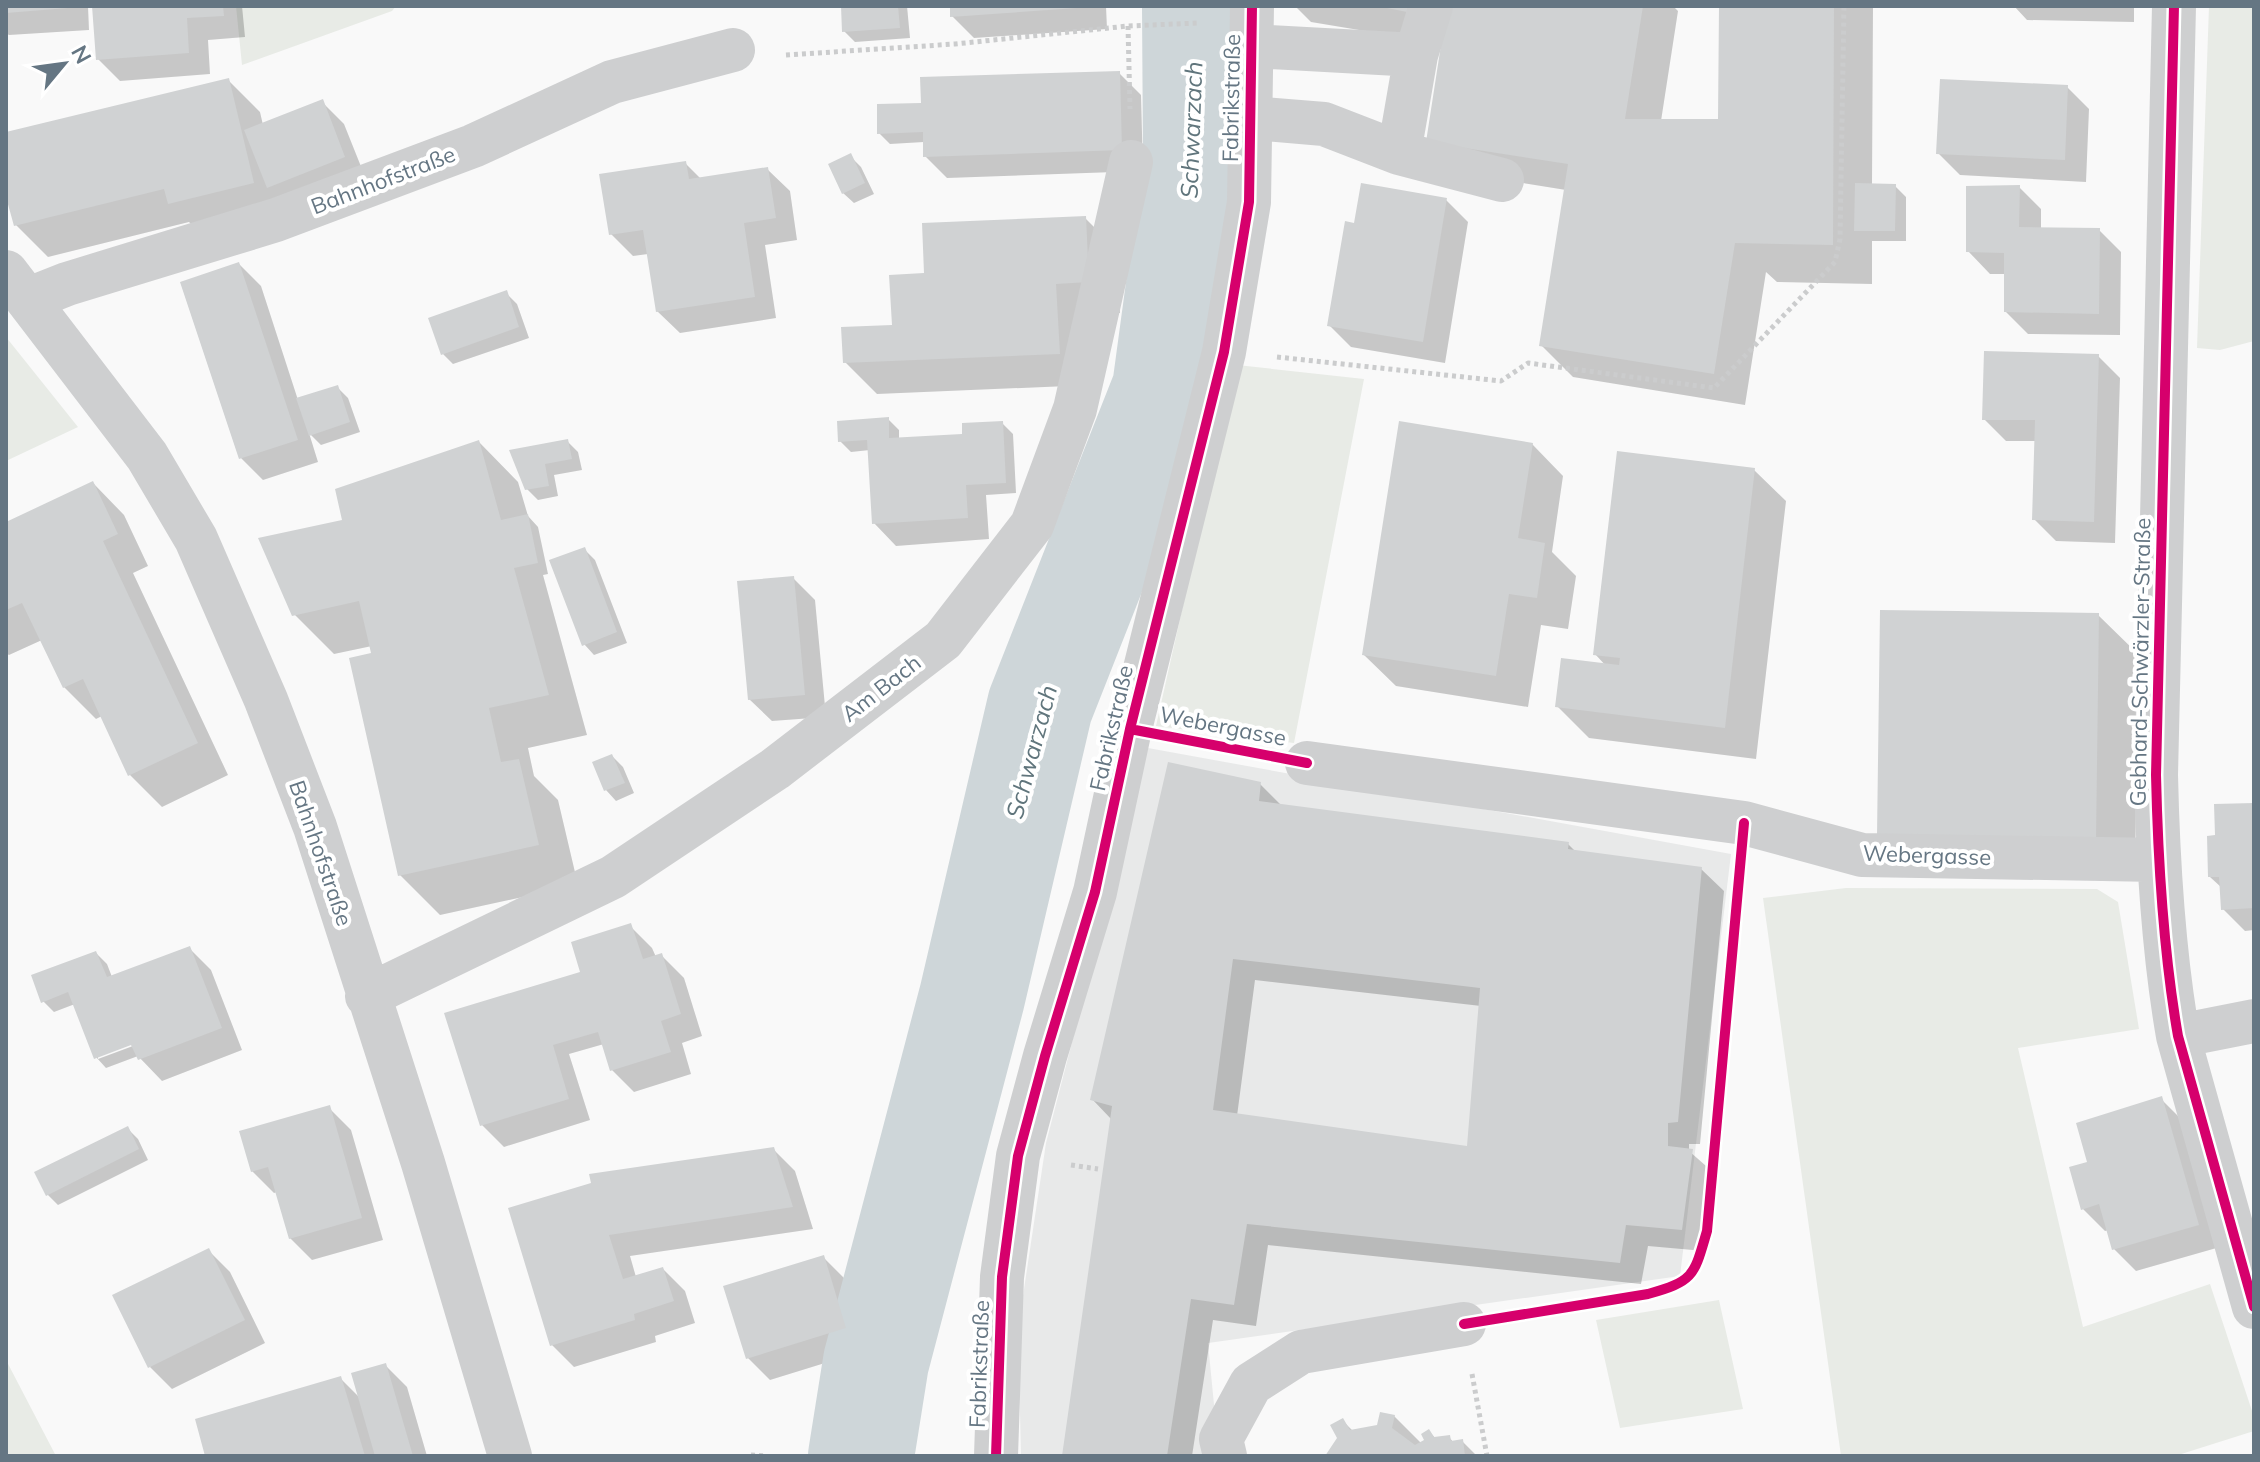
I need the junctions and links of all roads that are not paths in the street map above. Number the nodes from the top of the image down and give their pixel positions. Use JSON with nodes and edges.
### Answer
{"nodes":[{"id":1,"x":1431,"y":6,"type":"edge"},
{"id":2,"x":2174,"y":6,"type":"edge"},
{"id":3,"x":1252,"y":26,"type":"edge"},
{"id":4,"x":733,"y":50,"type":"road end"},
{"id":5,"x":1416,"y":55,"type":"junction"},
{"id":6,"x":1252,"y":118,"type":"junction"},
{"id":7,"x":1399,"y":153,"type":"junction"},
{"id":8,"x":1131,"y":162,"type":"road end"},
{"id":9,"x":1502,"y":180,"type":"dead end"},
{"id":10,"x":17,"y":286,"type":"edge"},
{"id":11,"x":1307,"y":763,"type":"dead end"},
{"id":12,"x":2158,"y":860,"type":"junction"},
{"id":13,"x":367,"y":996,"type":"junction"},
{"id":14,"x":2254,"y":1021,"type":"edge"},
{"id":15,"x":2178,"y":1036,"type":"junction"},
{"id":16,"x":2254,"y":1307,"type":"edge"},
{"id":17,"x":1464,"y":1324,"type":"road end"},
{"id":18,"x":510,"y":1456,"type":"edge"},
{"id":19,"x":996,"y":1456,"type":"edge"},
{"id":20,"x":1225,"y":1456,"type":"edge"}],
"edges":[{"from":1,"to":5,"type":"street"},
{"from":2,"to":12,"type":"street","name":"Gebhard-Schwärzler-Straße"},
{"from":3,"to":5,"type":"street"},
{"from":3,"to":6,"type":"street","name":"Fabrikstraße"},
{"from":4,"to":10,"type":"street","name":"Bahnhofstraße"},
{"from":5,"to":7,"type":"street"},
{"from":6,"to":7,"type":"street"},
{"from":6,"to":19,"type":"street","name":"Fabrikstraße"},
{"from":7,"to":9,"type":"street"},
{"from":8,"to":13,"type":"street","name":"Am Bach"},
{"from":10,"to":13,"type":"street","name":"Bahnhofstraße"},
{"from":11,"to":12,"type":"street","name":"Webergasse"},
{"from":12,"to":15,"type":"street","name":"Gebhard-Schwärzler-Straße"},
{"from":13,"to":18,"type":"street","name":"Bahnhofstraße"},
{"from":14,"to":15,"type":"street"},
{"from":15,"to":16,"type":"street","name":"Gebhard-Schwärzler-Straße"},
{"from":17,"to":20,"type":"street"}]}
